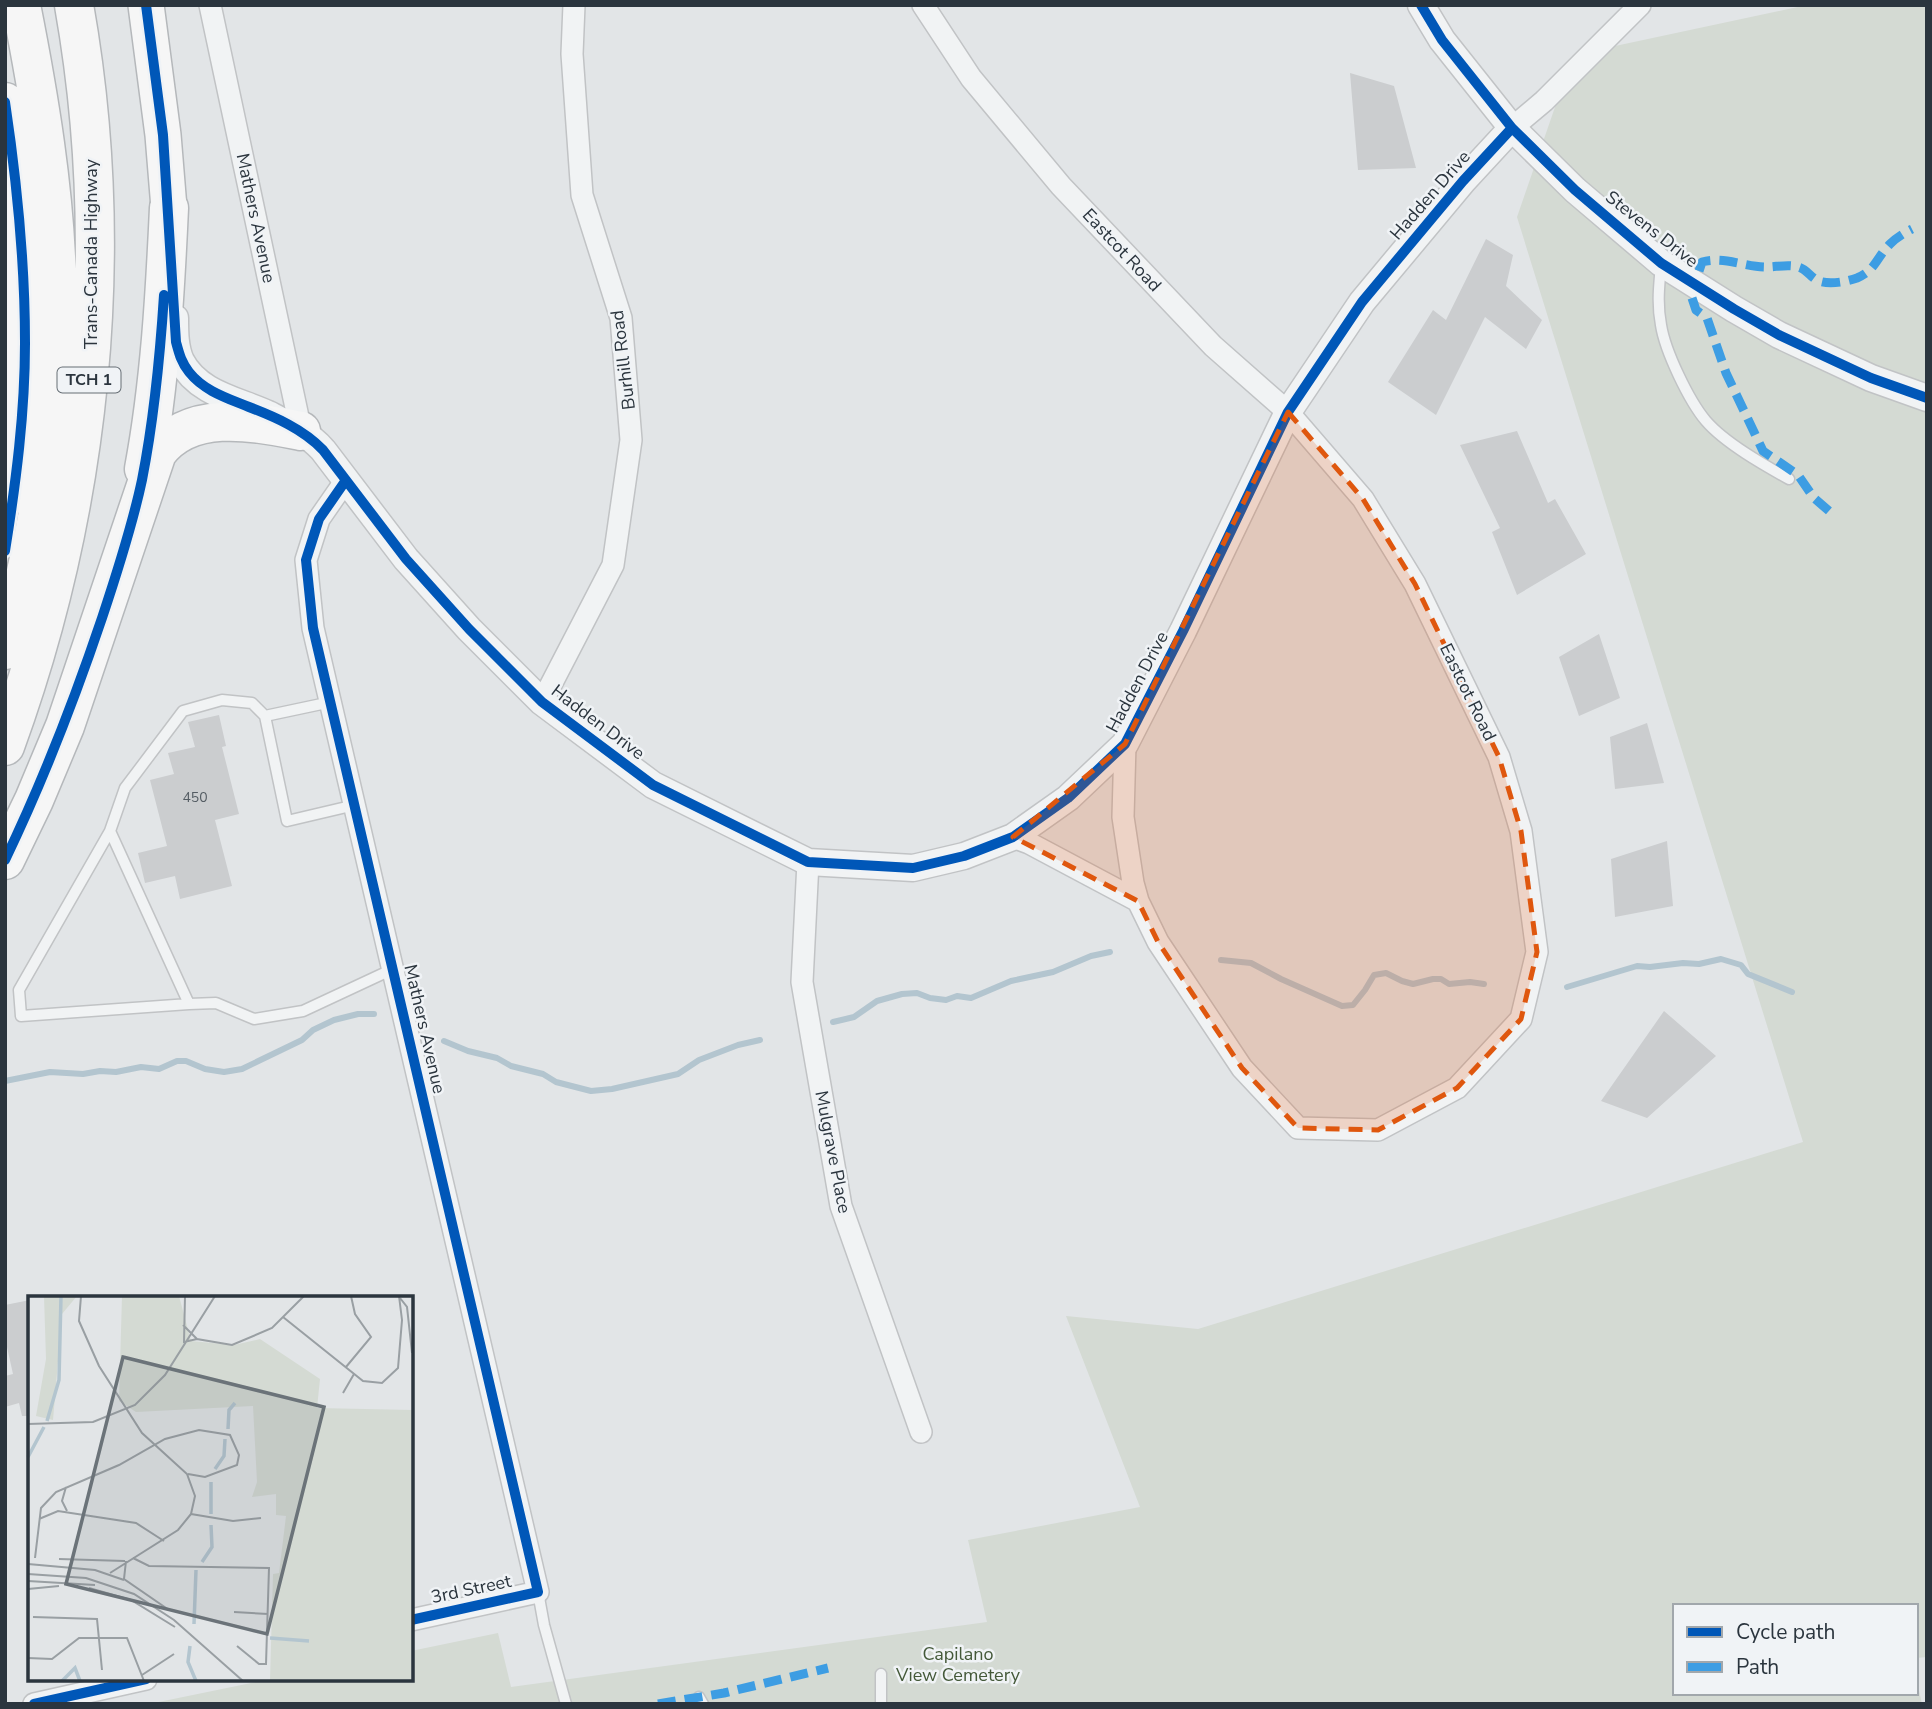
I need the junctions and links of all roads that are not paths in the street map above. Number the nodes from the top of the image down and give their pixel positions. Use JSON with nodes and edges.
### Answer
{"nodes":[{"id":1,"x":21,"y":5,"type":"edge"},
{"id":2,"x":74,"y":5,"type":"edge"},
{"id":3,"x":146,"y":5,"type":"edge"},
{"id":4,"x":211,"y":5,"type":"edge"},
{"id":5,"x":574,"y":5,"type":"edge"},
{"id":6,"x":923,"y":5,"type":"edge"},
{"id":7,"x":1421,"y":5,"type":"edge"},
{"id":8,"x":1640,"y":5,"type":"edge"},
{"id":9,"x":5,"y":102,"type":"edge"},
{"id":10,"x":1512,"y":128,"type":"junction"},
{"id":11,"x":169,"y":208,"type":"junction"},
{"id":12,"x":1661,"y":263,"type":"junction"},
{"id":13,"x":1927,"y":398,"type":"edge"},
{"id":14,"x":1287,"y":412,"type":"junction"},
{"id":15,"x":301,"y":431,"type":"junction"},
{"id":16,"x":1789,"y":479,"type":"dead end"},
{"id":17,"x":346,"y":480,"type":"junction"},
{"id":18,"x":127,"y":539,"type":"junction"},
{"id":19,"x":5,"y":551,"type":"edge"},
{"id":20,"x":5,"y":650,"type":"edge"},
{"id":21,"x":331,"y":702,"type":"junction"},
{"id":22,"x":542,"y":702,"type":"junction"},
{"id":23,"x":265,"y":716,"type":"junction"},
{"id":24,"x":1125,"y":744,"type":"junction"},
{"id":25,"x":5,"y":746,"type":"edge"},
{"id":26,"x":355,"y":804,"type":"junction"},
{"id":27,"x":110,"y":831,"type":"junction"},
{"id":28,"x":1013,"y":837,"type":"junction"},
{"id":29,"x":5,"y":860,"type":"edge"},
{"id":30,"x":808,"y":862,"type":"junction"},
{"id":31,"x":1138,"y":901,"type":"junction"},
{"id":32,"x":393,"y":969,"type":"junction"},
{"id":33,"x":189,"y":1004,"type":"junction"},
{"id":34,"x":921,"y":1432,"type":"dead end"},
{"id":35,"x":538,"y":1592,"type":"junction"},
{"id":36,"x":413,"y":1620,"type":"edge"},
{"id":37,"x":881,"y":1674,"type":"dead end"},
{"id":38,"x":137,"y":1681,"type":"edge"},
{"id":39,"x":34,"y":1704,"type":"edge"},
{"id":40,"x":566,"y":1704,"type":"edge"},
{"id":41,"x":881,"y":1704,"type":"edge"}],
"edges":[{"from":1,"to":20,"type":"highway","name":"Trans-Canada Highway","number":"TCH 1"},
{"from":2,"to":25,"type":"highway","name":"Trans-Canada Highway","number":"TCH 1"},
{"from":3,"to":11,"type":"highway"},
{"from":4,"to":15,"type":"street","name":"Mathers Avenue"},
{"from":5,"to":22,"type":"street","name":"Burhill Road"},
{"from":6,"to":14,"type":"street","name":"Eastcot Road"},
{"from":7,"to":10,"type":"street","name":"Stevens Drive"},
{"from":8,"to":10,"type":"street","name":"Hadden Drive"},
{"from":9,"to":19,"type":"highway"},
{"from":10,"to":12,"type":"street","name":"Stevens Drive"},
{"from":10,"to":14,"type":"street","name":"Hadden Drive"},
{"from":11,"to":15,"type":"street","name":"Hadden Drive"},
{"from":11,"to":18,"type":"highway"},
{"from":12,"to":13,"type":"street","name":"Stevens Drive"},
{"from":12,"to":16,"type":"lane"},
{"from":14,"to":24,"type":"street","name":"Hadden Drive"},
{"from":14,"to":31,"type":"street","name":"Eastcot Road"},
{"from":15,"to":17,"type":"street","name":"Hadden Drive"},
{"from":15,"to":18,"type":"highway"},
{"from":17,"to":21,"type":"street","name":"Mathers Avenue"},
{"from":17,"to":22,"type":"street","name":"Hadden Drive"},
{"from":18,"to":29,"type":"highway"},
{"from":21,"to":23,"type":"lane"},
{"from":21,"to":26,"type":"street","name":"Mathers Avenue"},
{"from":22,"to":30,"type":"street","name":"Hadden Drive"},
{"from":23,"to":26,"type":"lane"},
{"from":23,"to":27,"type":"lane"},
{"from":24,"to":28,"type":"street","name":"Hadden Drive"},
{"from":24,"to":31,"type":"street","name":"Eastcot Road"},
{"from":26,"to":32,"type":"street","name":"Mathers Avenue"},
{"from":27,"to":33,"type":"lane"},
{"from":27,"to":33,"type":"lane"},
{"from":28,"to":30,"type":"street","name":"Hadden Drive"},
{"from":28,"to":31,"type":"street"},
{"from":30,"to":34,"type":"street","name":"Mulgrave Place"},
{"from":32,"to":33,"type":"lane"},
{"from":32,"to":35,"type":"street","name":"Mathers Avenue"},
{"from":35,"to":36,"type":"street","name":"3rd Street"},
{"from":35,"to":40,"type":"lane"},
{"from":37,"to":41,"type":"lane"},
{"from":38,"to":39,"type":"street"}]}
